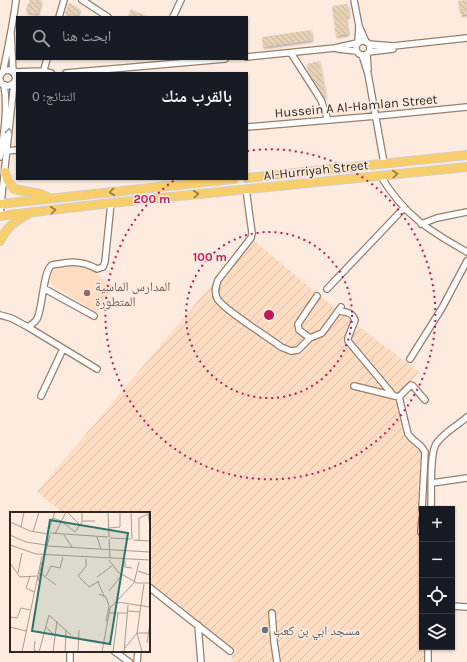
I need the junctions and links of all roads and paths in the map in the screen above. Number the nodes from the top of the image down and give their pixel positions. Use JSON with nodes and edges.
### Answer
{"nodes":[{"id":1,"x":16,"y":0,"type":"edge"},
{"id":2,"x":64,"y":0,"type":"edge"},
{"id":3,"x":82,"y":0,"type":"edge"},
{"id":4,"x":181,"y":0,"type":"edge"},
{"id":5,"x":354,"y":0,"type":"edge"},
{"id":6,"x":59,"y":16,"type":"edge"},
{"id":7,"x":106,"y":16,"type":"edge"},
{"id":8,"x":173,"y":16,"type":"edge"},
{"id":9,"x":359,"y":26,"type":"junction"},
{"id":10,"x":11,"y":33,"type":"junction"},
{"id":11,"x":467,"y":38,"type":"edge"},
{"id":12,"x":467,"y":42,"type":"edge"},
{"id":13,"x":358,"y":43,"type":"junction"},
{"id":14,"x":367,"y":43,"type":"junction"},
{"id":15,"x":335,"y":48,"type":"junction"},
{"id":16,"x":291,"y":53,"type":"junction"},
{"id":17,"x":363,"y":53,"type":"junction"},
{"id":18,"x":248,"y":57,"type":"edge"},
{"id":19,"x":47,"y":60,"type":"edge"},
{"id":20,"x":215,"y":60,"type":"edge"},
{"id":21,"x":13,"y":72,"type":"junction"},
{"id":22,"x":43,"y":72,"type":"edge"},
{"id":23,"x":97,"y":72,"type":"edge"},
{"id":24,"x":1,"y":78,"type":"edge"},
{"id":25,"x":15,"y":82,"type":"edge"},
{"id":26,"x":467,"y":107,"type":"edge"},
{"id":27,"x":376,"y":116,"type":"junction"},
{"id":28,"x":328,"y":120,"type":"junction"},
{"id":29,"x":248,"y":127,"type":"edge"},
{"id":30,"x":3,"y":149,"type":"edge"},
{"id":31,"x":16,"y":150,"type":"edge"},
{"id":32,"x":467,"y":155,"type":"edge"},
{"id":33,"x":0,"y":157,"type":"edge"},
{"id":34,"x":384,"y":163,"type":"junction"},
{"id":35,"x":467,"y":167,"type":"edge"},
{"id":36,"x":5,"y":172,"type":"junction"},
{"id":37,"x":380,"y":175,"type":"junction"},
{"id":38,"x":248,"y":178,"type":"edge"},
{"id":39,"x":225,"y":180,"type":"edge"},
{"id":40,"x":246,"y":189,"type":"junction"},
{"id":41,"x":52,"y":199,"type":"junction"},
{"id":42,"x":110,"y":203,"type":"junction"},
{"id":43,"x":1,"y":204,"type":"edge"},
{"id":44,"x":404,"y":208,"type":"junction"},
{"id":45,"x":31,"y":212,"type":"junction"},
{"id":46,"x":467,"y":212,"type":"edge"},
{"id":47,"x":0,"y":214,"type":"edge"},
{"id":48,"x":421,"y":224,"type":"junction"},
{"id":49,"x":0,"y":241,"type":"edge"},
{"id":50,"x":467,"y":252,"type":"edge"},
{"id":51,"x":467,"y":261,"type":"edge"},
{"id":52,"x":45,"y":289,"type":"junction"},
{"id":53,"x":327,"y":289,"type":"dead end"},
{"id":54,"x":317,"y":296,"type":"dead end"},
{"id":55,"x":0,"y":316,"type":"edge"},
{"id":56,"x":94,"y":316,"type":"dead end"},
{"id":57,"x":28,"y":327,"type":"junction"},
{"id":58,"x":310,"y":338,"type":"junction"},
{"id":59,"x":63,"y":349,"type":"junction"},
{"id":60,"x":410,"y":359,"type":"dead end"},
{"id":61,"x":96,"y":369,"type":"dead end"},
{"id":62,"x":354,"y":386,"type":"dead end"},
{"id":63,"x":41,"y":396,"type":"dead end"},
{"id":64,"x":396,"y":396,"type":"junction"},
{"id":65,"x":425,"y":400,"type":"dead end"},
{"id":66,"x":467,"y":418,"type":"edge"},
{"id":67,"x":467,"y":478,"type":"edge"},
{"id":68,"x":432,"y":483,"type":"junction"},
{"id":69,"x":422,"y":506,"type":"edge"},
{"id":70,"x":432,"y":506,"type":"edge"},
{"id":71,"x":150,"y":588,"type":"edge"},
{"id":72,"x":455,"y":606,"type":"edge"},
{"id":73,"x":467,"y":607,"type":"edge"},
{"id":74,"x":272,"y":613,"type":"dead end"},
{"id":75,"x":198,"y":625,"type":"junction"},
{"id":76,"x":428,"y":650,"type":"edge"},
{"id":77,"x":230,"y":651,"type":"dead end"},
{"id":78,"x":115,"y":652,"type":"edge"},
{"id":79,"x":138,"y":652,"type":"edge"},
{"id":80,"x":129,"y":662,"type":"edge"},
{"id":81,"x":137,"y":662,"type":"edge"},
{"id":82,"x":201,"y":662,"type":"edge"},
{"id":83,"x":277,"y":662,"type":"edge"},
{"id":84,"x":428,"y":662,"type":"edge"}],
"edges":[{"from":1,"to":10,"type":"street"},
{"from":2,"to":6,"type":"street"},
{"from":3,"to":7,"type":"street"},
{"from":4,"to":8,"type":"street"},
{"from":5,"to":9,"type":"street"},
{"from":9,"to":13,"type":"street"},
{"from":9,"to":14,"type":"street"},
{"from":10,"to":21,"type":"street"},
{"from":10,"to":24,"type":"street"},
{"from":11,"to":14,"type":"street"},
{"from":12,"to":17,"type":"street"},
{"from":13,"to":14,"type":"street"},
{"from":13,"to":15,"type":"street"},
{"from":13,"to":17,"type":"street"},
{"from":14,"to":17,"type":"street"},
{"from":15,"to":16,"type":"street"},
{"from":15,"to":17,"type":"street"},
{"from":16,"to":18,"type":"street"},
{"from":16,"to":28,"type":"street"},
{"from":17,"to":27,"type":"street"},
{"from":19,"to":22,"type":"street"},
{"from":20,"to":23,"type":"street"},
{"from":21,"to":22,"type":"street"},
{"from":21,"to":24,"type":"street"},
{"from":21,"to":25,"type":"street"},
{"from":24,"to":25,"type":"street"},
{"from":24,"to":30,"type":"street"},
{"from":30,"to":25,"type":"street","one_way":true},
{"from":26,"to":27,"type":"street","name":"Hussein A Al-Hamlan Street"},
{"from":27,"to":28,"type":"street","name":"Hussein A Al-Hamlan Street"},
{"from":27,"to":34,"type":"street"},
{"from":28,"to":29,"type":"street","name":"Hussein A Al-Hamlan Street"},
{"from":30,"to":31,"type":"street"},
{"from":30,"to":33,"type":"street"},
{"from":30,"to":36,"type":"street"},
{"from":32,"to":34,"type":"highway","name":"Al-Hurriyah Street"},
{"from":34,"to":38,"type":"highway","name":"Al-Hurriyah Street"},
{"from":37,"to":35,"type":"highway","name":"Al-Hurriyah Street","one_way":true},
{"from":36,"to":41,"type":"highway"},
{"from":36,"to":43,"type":"street"},
{"from":37,"to":40,"type":"highway","name":"Al-Hurriyah Street"},
{"from":37,"to":44,"type":"street"},
{"from":39,"to":41,"type":"highway","one_way":true},
{"from":42,"to":40,"type":"highway","name":"Al-Hurriyah Street","one_way":true},
{"from":40,"to":58,"type":"street"},
{"from":41,"to":43,"type":"highway"},
{"from":45,"to":42,"type":"highway","name":"Al-Hurriyah Street","one_way":true},
{"from":42,"to":52,"type":"street"},
{"from":43,"to":47,"type":"street"},
{"from":44,"to":48,"type":"street"},
{"from":44,"to":53,"type":"street"},
{"from":45,"to":47,"type":"highway","name":"Al-Hurriyah Street"},
{"from":45,"to":49,"type":"highway"},
{"from":46,"to":48,"type":"street"},
{"from":48,"to":50,"type":"street"},
{"from":51,"to":60,"type":"street"},
{"from":52,"to":56,"type":"street"},
{"from":52,"to":57,"type":"street"},
{"from":54,"to":58,"type":"street"},
{"from":55,"to":57,"type":"street"},
{"from":57,"to":59,"type":"street"},
{"from":58,"to":64,"type":"street"},
{"from":59,"to":61,"type":"street"},
{"from":59,"to":63,"type":"street"},
{"from":62,"to":64,"type":"street"},
{"from":64,"to":65,"type":"street"},
{"from":64,"to":69,"type":"street"},
{"from":66,"to":68,"type":"street"},
{"from":67,"to":68,"type":"street"},
{"from":68,"to":70,"type":"street"},
{"from":71,"to":75,"type":"street"},
{"from":72,"to":73,"type":"street"},
{"from":74,"to":83,"type":"street"},
{"from":75,"to":77,"type":"street"},
{"from":75,"to":82,"type":"street"},
{"from":76,"to":84,"type":"street"},
{"from":78,"to":80,"type":"street"},
{"from":79,"to":81,"type":"street"}]}
